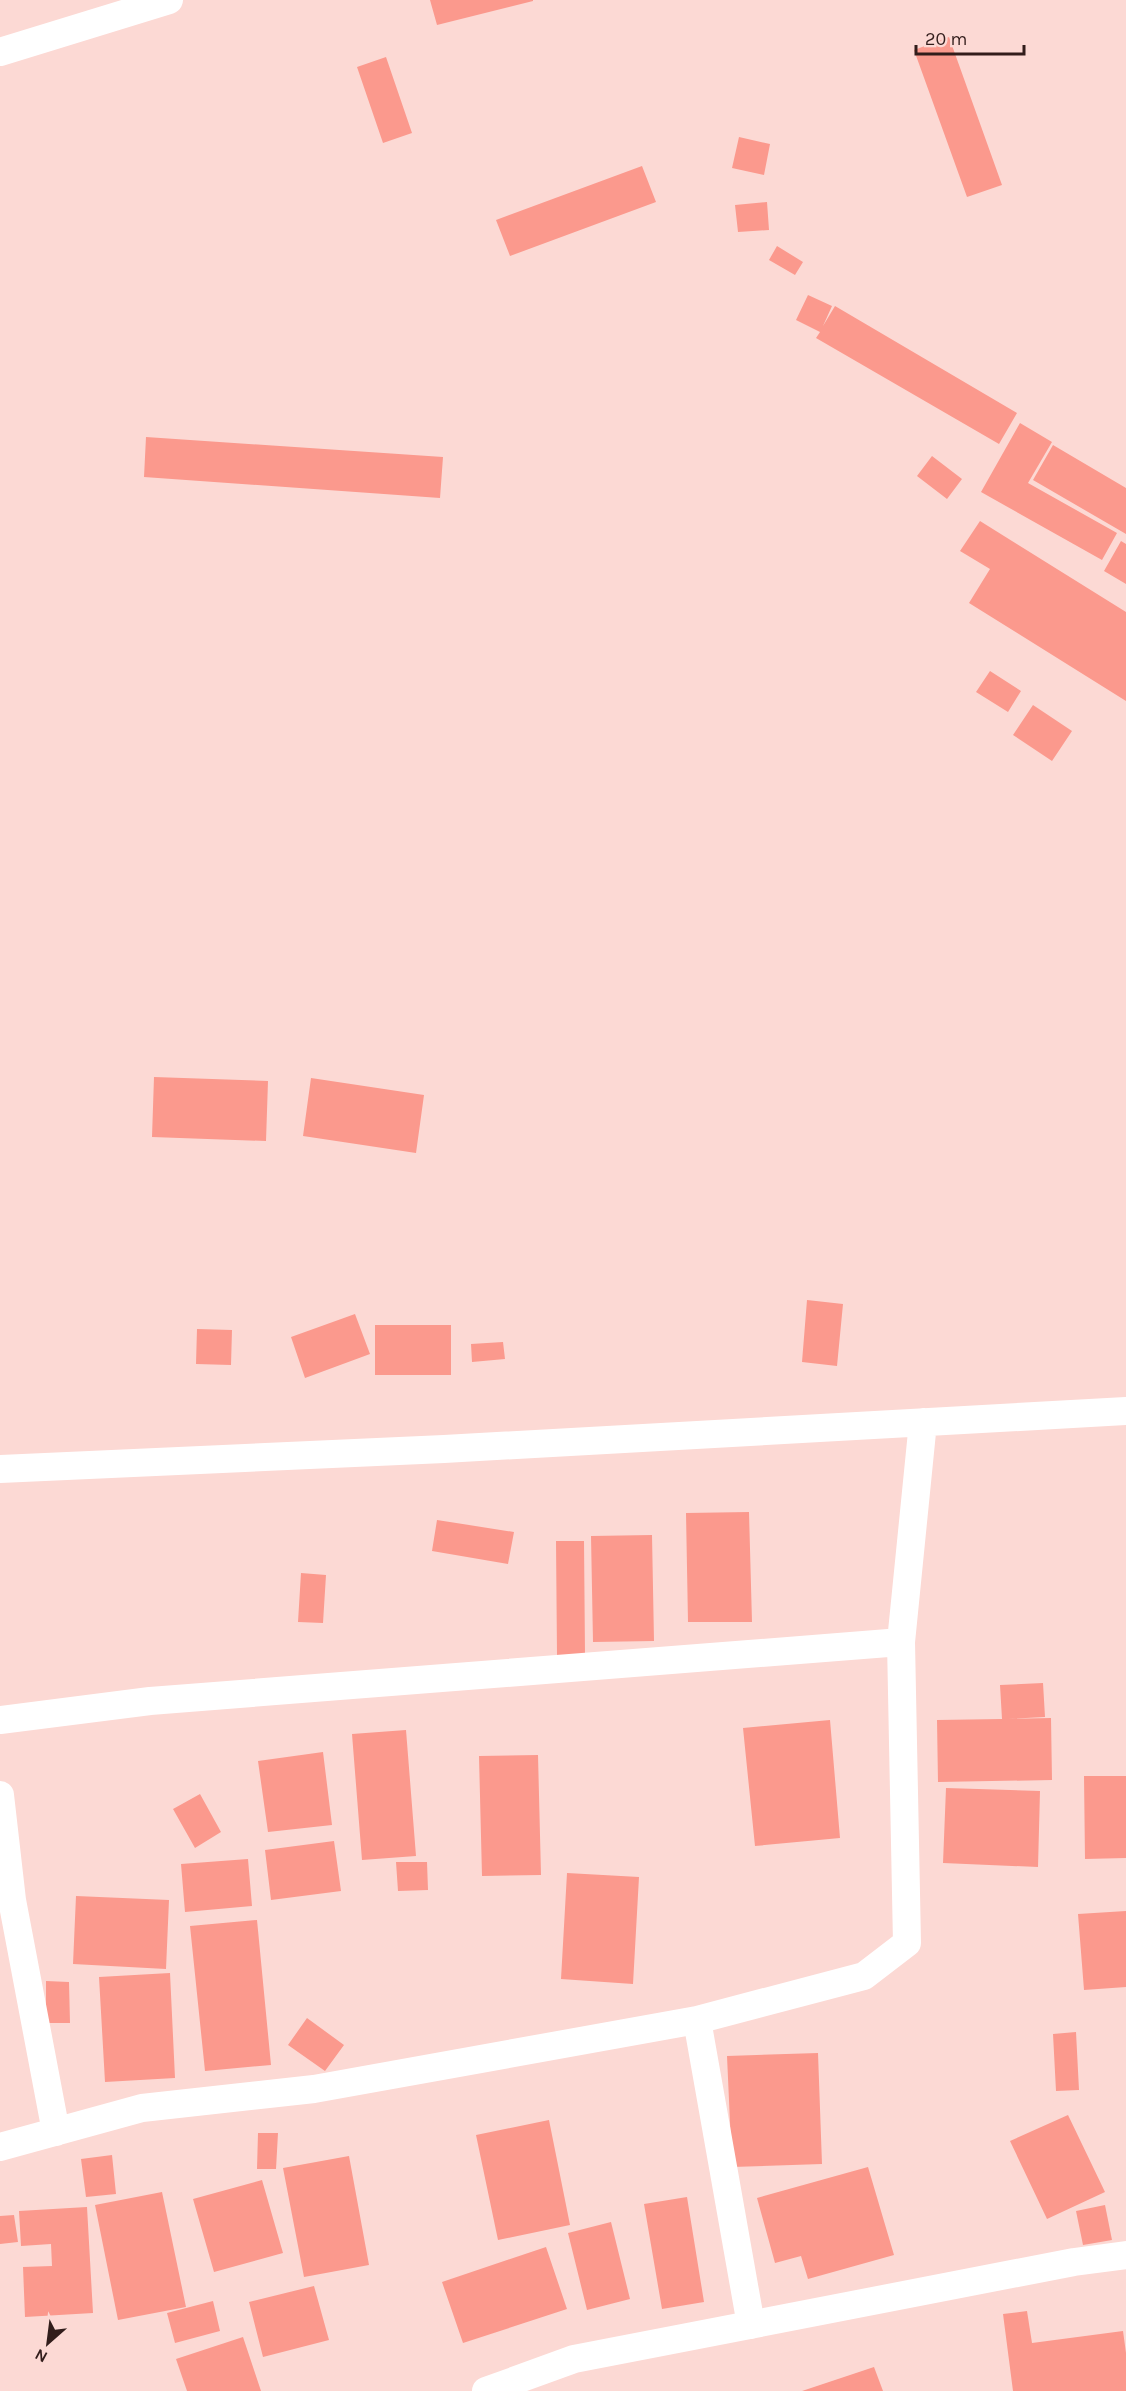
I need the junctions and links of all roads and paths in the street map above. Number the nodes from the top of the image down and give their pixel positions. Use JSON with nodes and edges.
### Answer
{"nodes":[{"id":1,"x":169,"y":0,"type":"edge"},
{"id":2,"x":0,"y":52,"type":"edge"},
{"id":3,"x":1126,"y":1411,"type":"edge"},
{"id":4,"x":923,"y":1422,"type":"junction"},
{"id":5,"x":0,"y":1469,"type":"edge"},
{"id":6,"x":901,"y":1642,"type":"junction"},
{"id":7,"x":0,"y":1720,"type":"edge"},
{"id":8,"x":0,"y":1795,"type":"edge"},
{"id":9,"x":697,"y":2020,"type":"junction"},
{"id":10,"x":56,"y":2132,"type":"junction"},
{"id":11,"x":0,"y":2147,"type":"edge"},
{"id":12,"x":1126,"y":2255,"type":"edge"},
{"id":13,"x":751,"y":2325,"type":"junction"},
{"id":14,"x":486,"y":2391,"type":"edge"}],
"edges":[{"from":1,"to":2,"type":"street"},
{"from":3,"to":4,"type":"street"},
{"from":4,"to":5,"type":"street"},
{"from":4,"to":6,"type":"street"},
{"from":6,"to":7,"type":"street"},
{"from":6,"to":9,"type":"street"},
{"from":8,"to":10,"type":"street"},
{"from":9,"to":10,"type":"street"},
{"from":9,"to":13,"type":"street"},
{"from":10,"to":11,"type":"street"},
{"from":12,"to":13,"type":"street"},
{"from":13,"to":14,"type":"street"}]}
